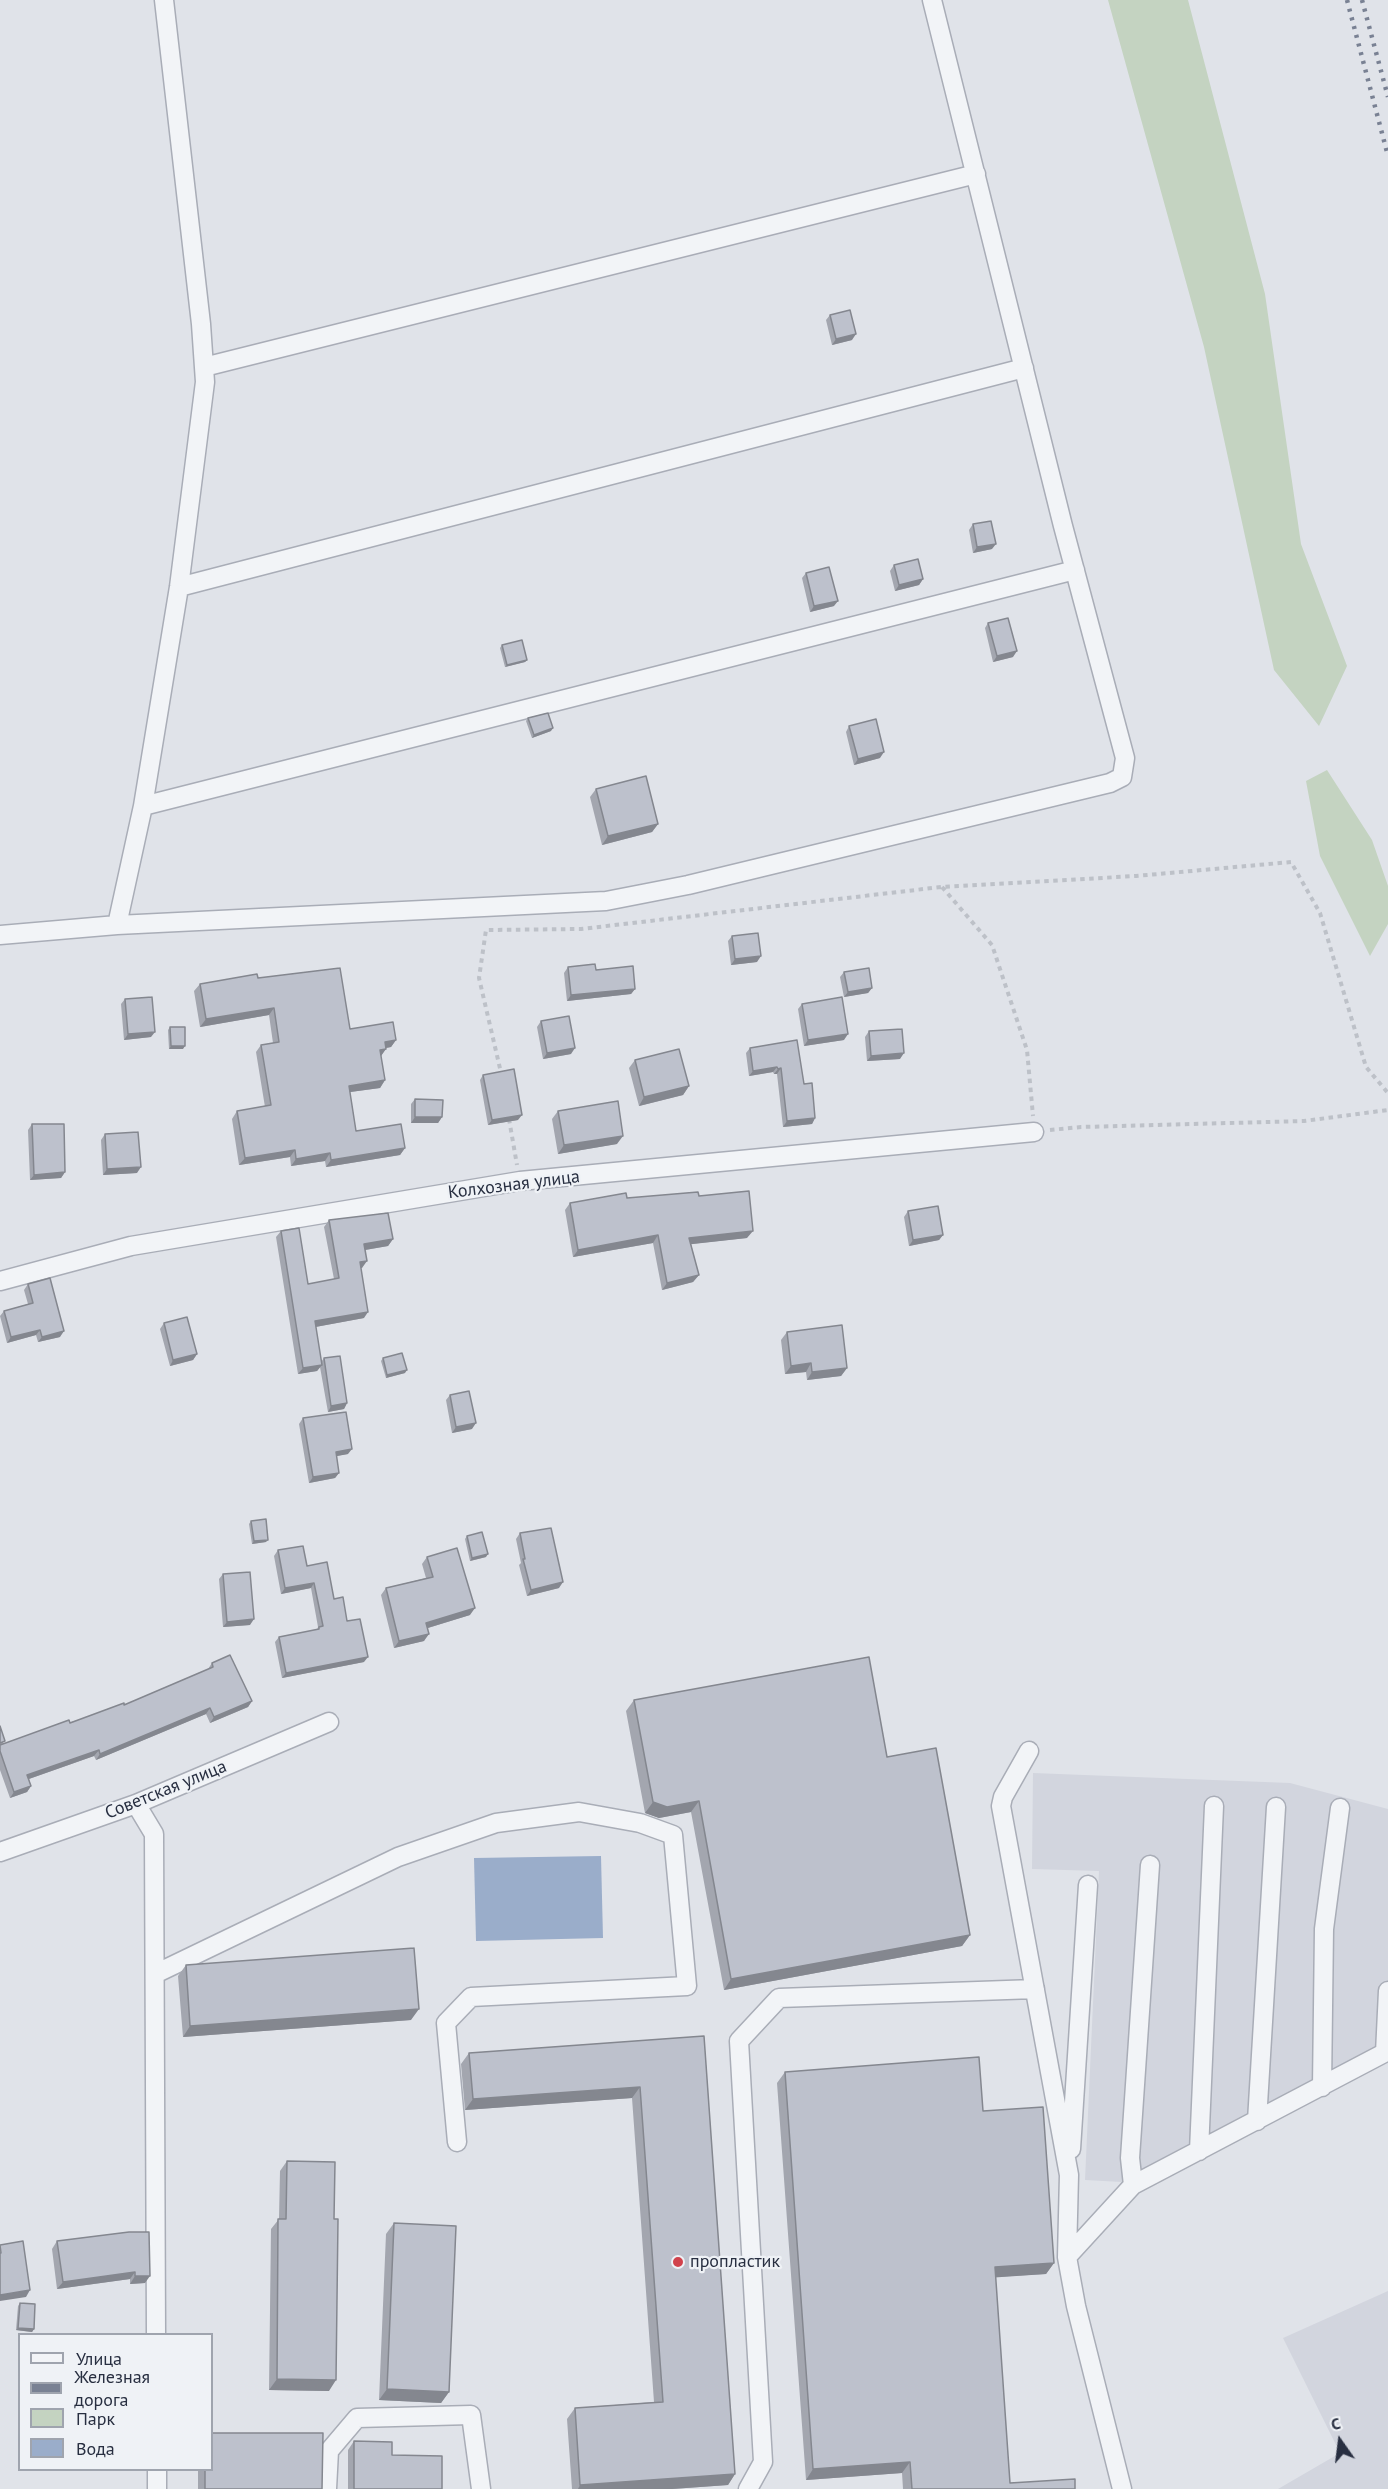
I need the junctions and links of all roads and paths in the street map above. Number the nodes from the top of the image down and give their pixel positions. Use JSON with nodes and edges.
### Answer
{"nodes":[{"id":1,"x":164,"y":0,"type":"edge"},
{"id":2,"x":932,"y":0,"type":"edge"},
{"id":3,"x":976,"y":174,"type":"junction"},
{"id":4,"x":204,"y":367,"type":"junction"},
{"id":5,"x":1024,"y":369,"type":"junction"},
{"id":6,"x":1075,"y":570,"type":"junction"},
{"id":7,"x":179,"y":587,"type":"junction"},
{"id":8,"x":143,"y":806,"type":"junction"},
{"id":9,"x":941,"y":887,"type":"junction"},
{"id":10,"x":117,"y":925,"type":"junction"},
{"id":11,"x":0,"y":935,"type":"edge"},
{"id":12,"x":502,"y":1078,"type":"edge"},
{"id":13,"x":1388,"y":1093,"type":"edge"},
{"id":14,"x":1388,"y":1110,"type":"edge"},
{"id":15,"x":508,"y":1112,"type":"edge"},
{"id":16,"x":1034,"y":1132,"type":"junction"},
{"id":17,"x":520,"y":1181,"type":"junction"},
{"id":18,"x":0,"y":1281,"type":"edge"},
{"id":19,"x":329,"y":1722,"type":"dead end"},
{"id":20,"x":1029,"y":1751,"type":"dead end"},
{"id":21,"x":136,"y":1804,"type":"junction"},
{"id":22,"x":1214,"y":1806,"type":"dead end"},
{"id":23,"x":1276,"y":1807,"type":"dead end"},
{"id":24,"x":1340,"y":1808,"type":"dead end"},
{"id":25,"x":0,"y":1852,"type":"edge"},
{"id":26,"x":1150,"y":1865,"type":"dead end"},
{"id":27,"x":1088,"y":1886,"type":"dead end"},
{"id":28,"x":154,"y":1974,"type":"junction"},
{"id":29,"x":1035,"y":1989,"type":"junction"},
{"id":30,"x":1388,"y":1991,"type":"edge"},
{"id":31,"x":1387,"y":2052,"type":"edge"},
{"id":32,"x":1322,"y":2086,"type":"junction"},
{"id":33,"x":1257,"y":2121,"type":"junction"},
{"id":34,"x":457,"y":2142,"type":"dead end"},
{"id":35,"x":1199,"y":2151,"type":"junction"},
{"id":36,"x":1069,"y":2175,"type":"junction"},
{"id":37,"x":1133,"y":2185,"type":"junction"},
{"id":38,"x":1067,"y":2258,"type":"junction"},
{"id":39,"x":156,"y":2333,"type":"edge"},
{"id":40,"x":157,"y":2471,"type":"edge"},
{"id":41,"x":157,"y":2489,"type":"edge"},
{"id":42,"x":327,"y":2489,"type":"edge"},
{"id":43,"x":480,"y":2489,"type":"edge"},
{"id":44,"x":748,"y":2489,"type":"edge"},
{"id":45,"x":1122,"y":2489,"type":"edge"}],
"edges":[{"from":1,"to":4,"type":"street"},
{"from":2,"to":3,"type":"street"},
{"from":3,"to":4,"type":"street"},
{"from":3,"to":5,"type":"street"},
{"from":4,"to":7,"type":"street"},
{"from":5,"to":6,"type":"street"},
{"from":5,"to":7,"type":"street"},
{"from":6,"to":8,"type":"street"},
{"from":6,"to":10,"type":"street"},
{"from":7,"to":8,"type":"street"},
{"from":8,"to":10,"type":"street"},
{"from":9,"to":12,"type":"path"},
{"from":9,"to":13,"type":"path"},
{"from":9,"to":16,"type":"path"},
{"from":10,"to":11,"type":"street"},
{"from":14,"to":16,"type":"path"},
{"from":15,"to":17,"type":"path"},
{"from":16,"to":17,"type":"street","name":"Колхозная улица"},
{"from":17,"to":18,"type":"street","name":"Колхозная улица"},
{"from":19,"to":21,"type":"street","name":"Советская улица"},
{"from":20,"to":29,"type":"street"},
{"from":21,"to":25,"type":"street","name":"Советская улица"},
{"from":21,"to":28,"type":"street"},
{"from":22,"to":35,"type":"street"},
{"from":23,"to":33,"type":"street"},
{"from":24,"to":32,"type":"street"},
{"from":26,"to":37,"type":"street"},
{"from":27,"to":36,"type":"street"},
{"from":28,"to":34,"type":"street"},
{"from":28,"to":39,"type":"street"},
{"from":29,"to":36,"type":"street"},
{"from":29,"to":44,"type":"street"},
{"from":30,"to":31,"type":"street"},
{"from":31,"to":32,"type":"street"},
{"from":32,"to":33,"type":"street"},
{"from":33,"to":35,"type":"street"},
{"from":35,"to":37,"type":"street"},
{"from":36,"to":38,"type":"street"},
{"from":37,"to":38,"type":"street"},
{"from":38,"to":45,"type":"street"},
{"from":40,"to":41,"type":"street"},
{"from":42,"to":43,"type":"street"}]}
